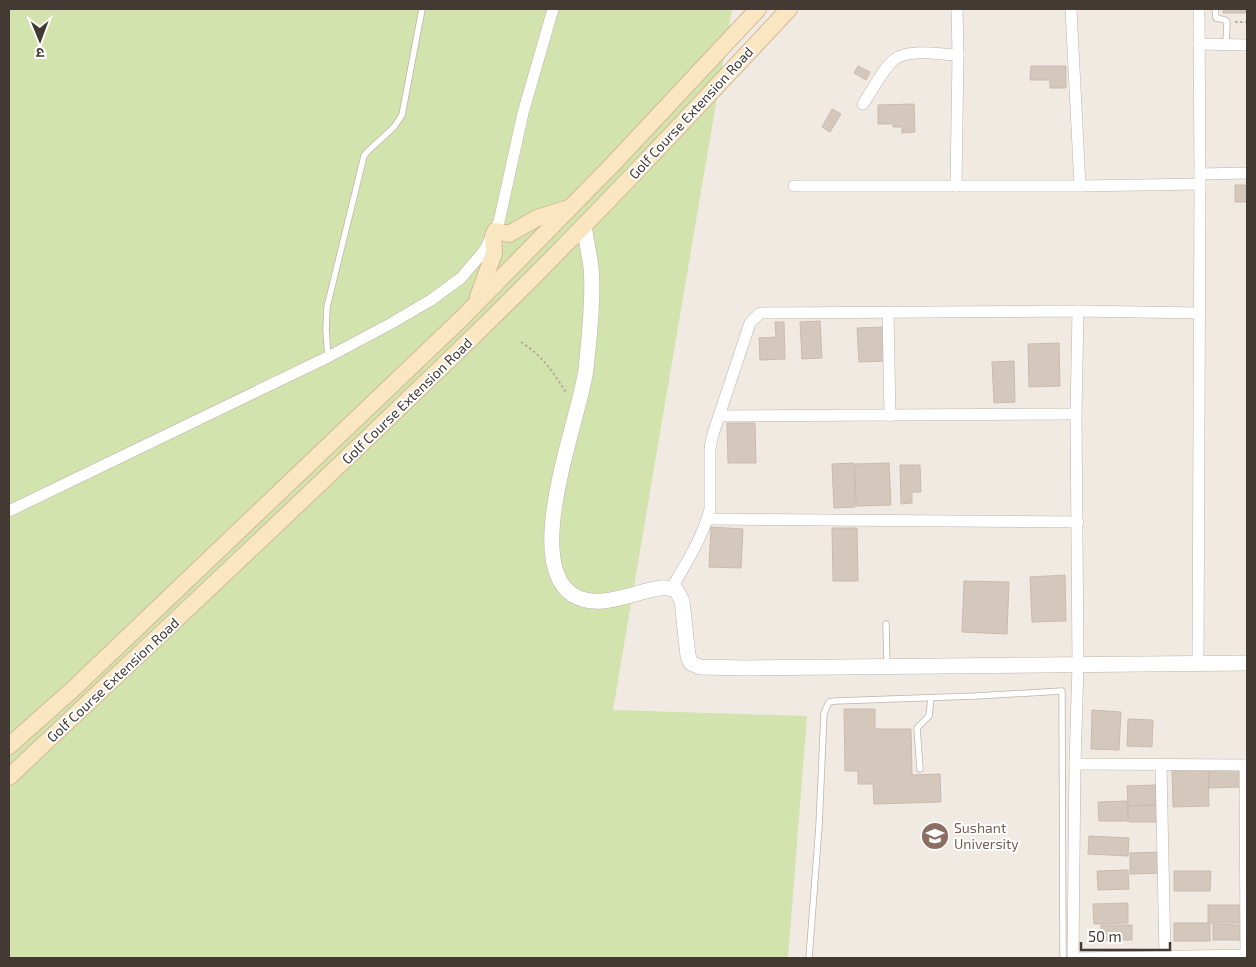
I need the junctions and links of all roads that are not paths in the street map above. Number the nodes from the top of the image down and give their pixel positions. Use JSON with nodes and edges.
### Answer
{"nodes":[{"id":1,"x":422,"y":9,"type":"edge"},
{"id":2,"x":553,"y":9,"type":"edge"},
{"id":3,"x":758,"y":9,"type":"edge"},
{"id":4,"x":788,"y":9,"type":"edge"},
{"id":5,"x":957,"y":9,"type":"edge"},
{"id":6,"x":1070,"y":9,"type":"edge"},
{"id":7,"x":1199,"y":9,"type":"edge"},
{"id":8,"x":1215,"y":9,"type":"edge"},
{"id":9,"x":1199,"y":44,"type":"junction"},
{"id":10,"x":1226,"y":44,"type":"junction"},
{"id":11,"x":1247,"y":44,"type":"edge"},
{"id":12,"x":958,"y":55,"type":"junction"},
{"id":13,"x":690,"y":83,"type":"junction"},
{"id":14,"x":705,"y":98,"type":"junction"},
{"id":15,"x":863,"y":104,"type":"dead end"},
{"id":16,"x":1247,"y":173,"type":"edge"},
{"id":17,"x":1200,"y":179,"type":"junction"},
{"id":18,"x":794,"y":186,"type":"dead end"},
{"id":19,"x":956,"y":186,"type":"junction"},
{"id":20,"x":1080,"y":186,"type":"junction"},
{"id":21,"x":570,"y":207,"type":"junction"},
{"id":22,"x":584,"y":225,"type":"junction"},
{"id":23,"x":494,"y":233,"type":"junction"},
{"id":24,"x":476,"y":304,"type":"junction"},
{"id":25,"x":1078,"y":311,"type":"junction"},
{"id":26,"x":888,"y":312,"type":"junction"},
{"id":27,"x":1199,"y":313,"type":"junction"},
{"id":28,"x":430,"y":349,"type":"junction"},
{"id":29,"x":328,"y":357,"type":"junction"},
{"id":30,"x":445,"y":364,"type":"junction"},
{"id":31,"x":1076,"y":414,"type":"junction"},
{"id":32,"x":720,"y":416,"type":"junction"},
{"id":33,"x":890,"y":416,"type":"junction"},
{"id":34,"x":9,"y":511,"type":"edge"},
{"id":35,"x":708,"y":519,"type":"junction"},
{"id":36,"x":1078,"y":522,"type":"junction"},
{"id":37,"x":672,"y":588,"type":"junction"},
{"id":38,"x":886,"y":624,"type":"dead end"},
{"id":39,"x":1198,"y":664,"type":"junction"},
{"id":40,"x":1247,"y":664,"type":"edge"},
{"id":41,"x":1078,"y":665,"type":"junction"},
{"id":42,"x":887,"y":666,"type":"junction"},
{"id":43,"x":931,"y":698,"type":"junction"},
{"id":44,"x":9,"y":746,"type":"edge"},
{"id":45,"x":1075,"y":764,"type":"junction"},
{"id":46,"x":1161,"y":765,"type":"junction"},
{"id":47,"x":1246,"y":765,"type":"edge"},
{"id":48,"x":920,"y":769,"type":"dead end"},
{"id":49,"x":9,"y":777,"type":"edge"},
{"id":50,"x":1246,"y":955,"type":"edge"},
{"id":51,"x":1152,"y":957,"type":"edge"},
{"id":52,"x":1169,"y":957,"type":"edge"},
{"id":53,"x":809,"y":958,"type":"edge"},
{"id":54,"x":1063,"y":958,"type":"edge"}],
"edges":[{"from":1,"to":29,"type":"lane"},
{"from":2,"to":23,"type":"street"},
{"from":3,"to":13,"type":"main road","name":"Golf Course Extension Road"},
{"from":4,"to":14,"type":"main road","name":"Golf Course Extension Road"},
{"from":5,"to":12,"type":"street"},
{"from":6,"to":20,"type":"street"},
{"from":7,"to":9,"type":"street"},
{"from":8,"to":10,"type":"lane"},
{"from":9,"to":10,"type":"street"},
{"from":9,"to":17,"type":"street"},
{"from":10,"to":11,"type":"street"},
{"from":12,"to":15,"type":"street"},
{"from":12,"to":19,"type":"street"},
{"from":13,"to":14,"type":"main road"},
{"from":13,"to":21,"type":"main road","name":"Golf Course Extension Road"},
{"from":14,"to":22,"type":"main road","name":"Golf Course Extension Road"},
{"from":16,"to":17,"type":"street"},
{"from":17,"to":20,"type":"street"},
{"from":17,"to":27,"type":"street"},
{"from":18,"to":19,"type":"street"},
{"from":19,"to":20,"type":"street"},
{"from":21,"to":23,"type":"main road"},
{"from":21,"to":24,"type":"main road","name":"Golf Course Extension Road"},
{"from":22,"to":30,"type":"main road","name":"Golf Course Extension Road"},
{"from":22,"to":37,"type":"street"},
{"from":23,"to":24,"type":"main road"},
{"from":23,"to":29,"type":"street"},
{"from":24,"to":28,"type":"main road","name":"Golf Course Extension Road"},
{"from":25,"to":26,"type":"street"},
{"from":25,"to":27,"type":"street"},
{"from":25,"to":31,"type":"street"},
{"from":26,"to":32,"type":"street"},
{"from":26,"to":33,"type":"street"},
{"from":27,"to":39,"type":"street"},
{"from":28,"to":30,"type":"main road"},
{"from":28,"to":44,"type":"main road","name":"Golf Course Extension Road"},
{"from":29,"to":34,"type":"street"},
{"from":30,"to":49,"type":"main road","name":"Golf Course Extension Road"},
{"from":31,"to":33,"type":"street"},
{"from":31,"to":36,"type":"street"},
{"from":32,"to":33,"type":"street"},
{"from":32,"to":35,"type":"street"},
{"from":35,"to":36,"type":"street"},
{"from":35,"to":37,"type":"street"},
{"from":36,"to":41,"type":"street"},
{"from":37,"to":42,"type":"street"},
{"from":38,"to":42,"type":"lane"},
{"from":39,"to":40,"type":"street"},
{"from":39,"to":41,"type":"street"},
{"from":41,"to":42,"type":"street"},
{"from":41,"to":45,"type":"street"},
{"from":43,"to":48,"type":"lane"},
{"from":43,"to":53,"type":"lane"},
{"from":43,"to":54,"type":"lane"},
{"from":45,"to":46,"type":"street"},
{"from":45,"to":51,"type":"street"},
{"from":46,"to":47,"type":"street"},
{"from":46,"to":52,"type":"street"},
{"from":47,"to":50,"type":"street"},
{"from":50,"to":52,"type":"street"},
{"from":51,"to":52,"type":"street"}]}
